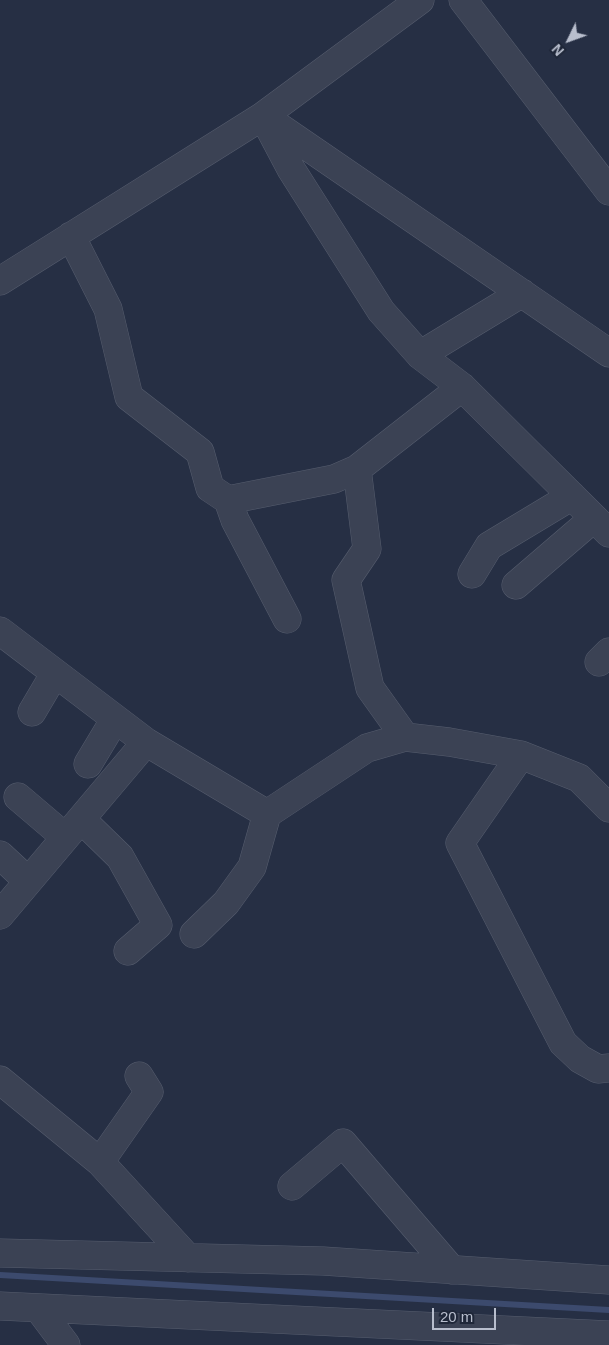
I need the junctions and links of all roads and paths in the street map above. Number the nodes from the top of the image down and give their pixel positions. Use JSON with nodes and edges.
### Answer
{"nodes":[{"id":1,"x":420,"y":0,"type":"edge"},
{"id":2,"x":463,"y":0,"type":"edge"},
{"id":3,"x":263,"y":116,"type":"junction"},
{"id":4,"x":609,"y":191,"type":"edge"},
{"id":5,"x":71,"y":236,"type":"junction"},
{"id":6,"x":0,"y":281,"type":"edge"},
{"id":7,"x":522,"y":293,"type":"junction"},
{"id":8,"x":609,"y":353,"type":"edge"},
{"id":9,"x":420,"y":355,"type":"junction"},
{"id":10,"x":462,"y":388,"type":"junction"},
{"id":11,"x":357,"y":469,"type":"junction"},
{"id":12,"x":572,"y":496,"type":"junction"},
{"id":13,"x":228,"y":500,"type":"junction"},
{"id":14,"x":601,"y":525,"type":"edge"},
{"id":15,"x":472,"y":574,"type":"dead end"},
{"id":16,"x":516,"y":585,"type":"dead end"},
{"id":17,"x":287,"y":619,"type":"dead end"},
{"id":18,"x":0,"y":631,"type":"edge"},
{"id":19,"x":55,"y":673,"type":"junction"},
{"id":20,"x":32,"y":712,"type":"dead end"},
{"id":21,"x":115,"y":719,"type":"junction"},
{"id":22,"x":405,"y":738,"type":"junction"},
{"id":23,"x":146,"y":742,"type":"junction"},
{"id":24,"x":521,"y":755,"type":"junction"},
{"id":25,"x":88,"y":764,"type":"dead end"},
{"id":26,"x":18,"y":798,"type":"dead end"},
{"id":27,"x":609,"y":808,"type":"edge"},
{"id":28,"x":267,"y":814,"type":"junction"},
{"id":29,"x":73,"y":828,"type":"junction"},
{"id":30,"x":0,"y":855,"type":"edge"},
{"id":31,"x":28,"y":881,"type":"junction"},
{"id":32,"x":0,"y":915,"type":"edge"},
{"id":33,"x":194,"y":934,"type":"dead end"},
{"id":34,"x":128,"y":951,"type":"dead end"},
{"id":35,"x":609,"y":1068,"type":"edge"},
{"id":36,"x":140,"y":1076,"type":"dead end"},
{"id":37,"x":0,"y":1080,"type":"edge"},
{"id":38,"x":100,"y":1162,"type":"junction"},
{"id":39,"x":292,"y":1186,"type":"dead end"},
{"id":40,"x":0,"y":1253,"type":"edge"},
{"id":41,"x":188,"y":1258,"type":"junction"},
{"id":42,"x":452,"y":1270,"type":"junction"},
{"id":43,"x":609,"y":1280,"type":"edge"},
{"id":44,"x":0,"y":1306,"type":"edge"},
{"id":45,"x":39,"y":1310,"type":"junction"},
{"id":46,"x":609,"y":1335,"type":"edge"},
{"id":47,"x":66,"y":1345,"type":"edge"}],
"edges":[{"from":1,"to":3,"type":"street"},
{"from":2,"to":4,"type":"street"},
{"from":3,"to":5,"type":"street"},
{"from":3,"to":7,"type":"street"},
{"from":3,"to":9,"type":"street"},
{"from":5,"to":6,"type":"street"},
{"from":5,"to":13,"type":"street"},
{"from":7,"to":8,"type":"street"},
{"from":7,"to":9,"type":"street"},
{"from":9,"to":10,"type":"street"},
{"from":10,"to":11,"type":"street"},
{"from":10,"to":12,"type":"street"},
{"from":11,"to":13,"type":"street"},
{"from":11,"to":22,"type":"street"},
{"from":12,"to":14,"type":"street"},
{"from":12,"to":15,"type":"street"},
{"from":13,"to":17,"type":"street"},
{"from":14,"to":16,"type":"street"},
{"from":18,"to":19,"type":"street"},
{"from":19,"to":20,"type":"street"},
{"from":19,"to":21,"type":"street"},
{"from":21,"to":23,"type":"street"},
{"from":21,"to":25,"type":"street"},
{"from":22,"to":24,"type":"street"},
{"from":22,"to":28,"type":"street"},
{"from":23,"to":28,"type":"street"},
{"from":23,"to":29,"type":"street"},
{"from":24,"to":27,"type":"street"},
{"from":24,"to":35,"type":"street"},
{"from":26,"to":29,"type":"street"},
{"from":28,"to":33,"type":"street"},
{"from":29,"to":31,"type":"street"},
{"from":29,"to":34,"type":"street"},
{"from":30,"to":31,"type":"street"},
{"from":31,"to":32,"type":"street"},
{"from":36,"to":38,"type":"street"},
{"from":37,"to":38,"type":"street"},
{"from":38,"to":41,"type":"street"},
{"from":39,"to":42,"type":"street"},
{"from":40,"to":41,"type":"street"},
{"from":41,"to":42,"type":"street"},
{"from":42,"to":43,"type":"street"},
{"from":44,"to":45,"type":"street"},
{"from":45,"to":46,"type":"street"},
{"from":45,"to":47,"type":"street"}]}
